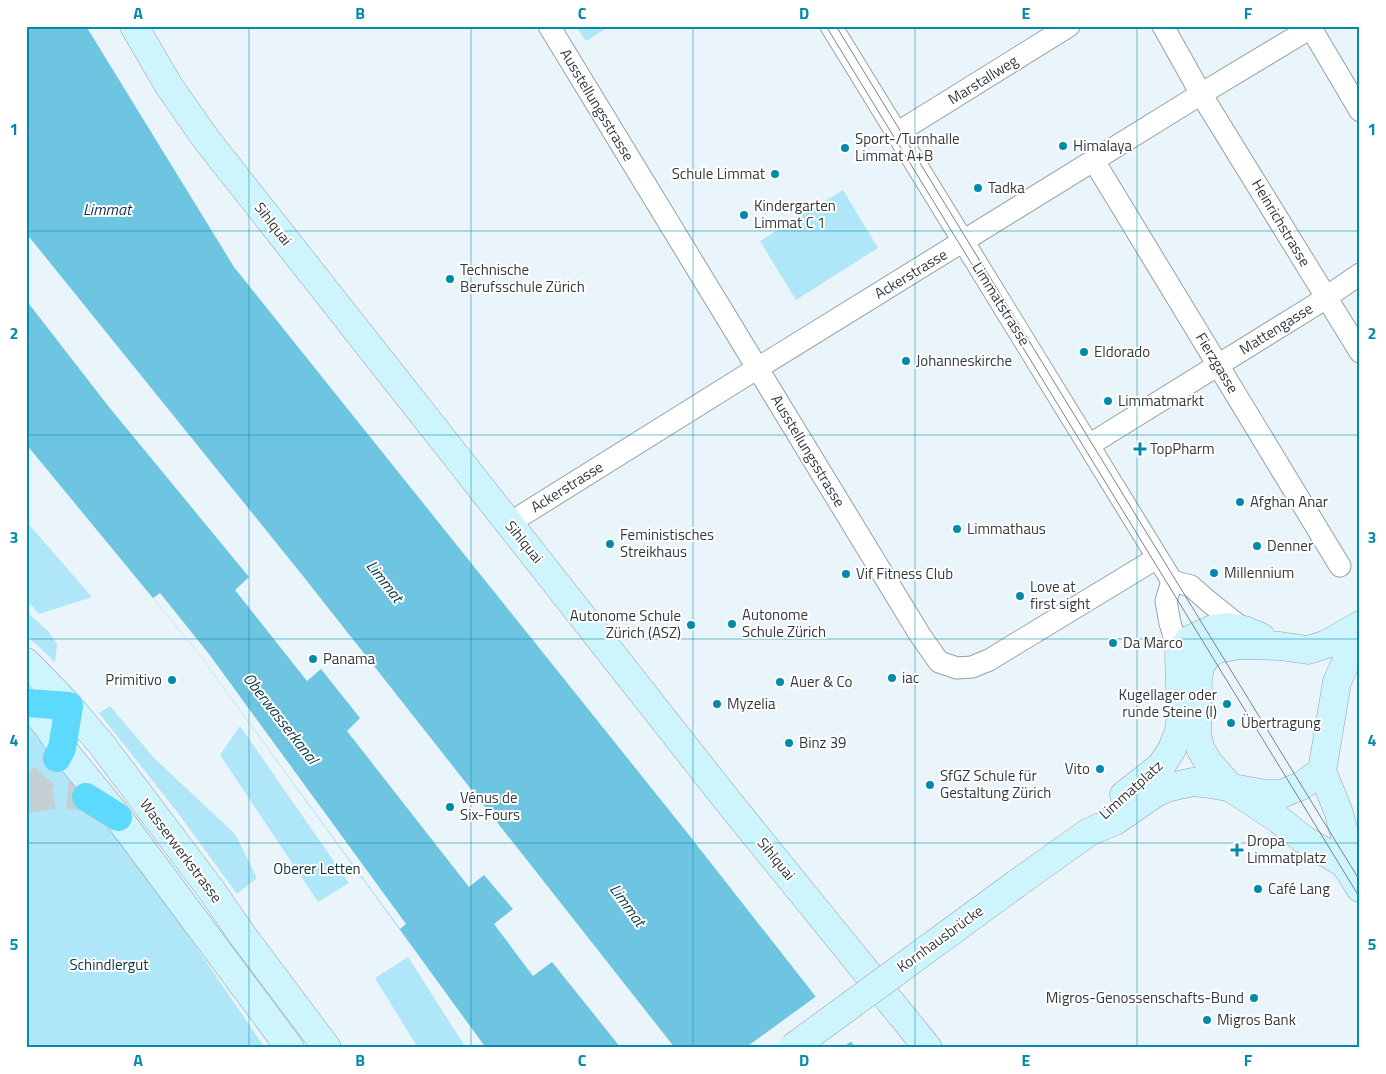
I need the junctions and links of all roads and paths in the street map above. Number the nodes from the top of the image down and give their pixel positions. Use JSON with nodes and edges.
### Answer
{"nodes":[{"id":1,"x":134,"y":26,"type":"edge"},
{"id":2,"x":549,"y":26,"type":"edge"},
{"id":3,"x":831,"y":26,"type":"edge"},
{"id":4,"x":1069,"y":26,"type":"edge"},
{"id":5,"x":1163,"y":26,"type":"edge"},
{"id":6,"x":1313,"y":27,"type":"edge"},
{"id":7,"x":1202,"y":94,"type":"junction"},
{"id":8,"x":1360,"y":111,"type":"edge"},
{"id":9,"x":897,"y":134,"type":"junction"},
{"id":10,"x":1094,"y":161,"type":"junction"},
{"id":11,"x":963,"y":242,"type":"junction"},
{"id":12,"x":1360,"y":274,"type":"edge"},
{"id":13,"x":1326,"y":296,"type":"junction"},
{"id":14,"x":1360,"y":352,"type":"edge"},
{"id":15,"x":1218,"y":365,"type":"junction"},
{"id":16,"x":758,"y":368,"type":"junction"},
{"id":17,"x":1089,"y":445,"type":"junction"},
{"id":18,"x":508,"y":524,"type":"junction"},
{"id":19,"x":1157,"y":558,"type":"junction"},
{"id":20,"x":1340,"y":566,"type":"dead end"},
{"id":21,"x":1172,"y":581,"type":"junction"},
{"id":22,"x":1360,"y":625,"type":"edge"},
{"id":23,"x":1244,"y":630,"type":"junction"},
{"id":24,"x":1360,"y":630,"type":"edge"},
{"id":25,"x":1280,"y":646,"type":"junction"},
{"id":26,"x":1179,"y":653,"type":"junction"},
{"id":27,"x":26,"y":662,"type":"edge"},
{"id":28,"x":27,"y":703,"type":"edge"},
{"id":29,"x":69,"y":706,"type":"junction"},
{"id":30,"x":59,"y":753,"type":"junction"},
{"id":31,"x":1322,"y":770,"type":"junction"},
{"id":32,"x":1231,"y":788,"type":"junction"},
{"id":33,"x":86,"y":797,"type":"tunnel mouth"},
{"id":34,"x":118,"y":817,"type":"junction"},
{"id":35,"x":1089,"y":832,"type":"junction"},
{"id":36,"x":1344,"y":864,"type":"junction"},
{"id":37,"x":1360,"y":888,"type":"edge"},
{"id":38,"x":283,"y":1043,"type":"edge"},
{"id":39,"x":323,"y":1046,"type":"edge"},
{"id":40,"x":792,"y":1048,"type":"edge"},
{"id":41,"x":928,"y":1048,"type":"edge"}],
"edges":[{"from":1,"to":18,"type":"street","name":"Sihlquai"},
{"from":2,"to":16,"type":"street","name":"Ausstellungsstrasse"},
{"from":3,"to":9,"type":"street","name":"Limmatstrasse"},
{"from":4,"to":9,"type":"street","name":"Marstallweg"},
{"from":5,"to":7,"type":"street","name":"Heinrichstrasse"},
{"from":6,"to":7,"type":"street","name":"Ackerstrasse"},
{"from":6,"to":8,"type":"street"},
{"from":7,"to":10,"type":"street","name":"Ackerstrasse"},
{"from":7,"to":13,"type":"street","name":"Heinrichstrasse"},
{"from":9,"to":11,"type":"street","name":"Limmatstrasse"},
{"from":10,"to":11,"type":"street","name":"Ackerstrasse"},
{"from":10,"to":15,"type":"street","name":"Fierzgasse"},
{"from":11,"to":16,"type":"street","name":"Ackerstrasse"},
{"from":11,"to":17,"type":"street","name":"Limmatstrasse"},
{"from":12,"to":13,"type":"street","name":"Mattengasse"},
{"from":13,"to":14,"type":"street","name":"Heinrichstrasse"},
{"from":13,"to":15,"type":"street","name":"Mattengasse"},
{"from":15,"to":17,"type":"street","name":"Mattengasse"},
{"from":15,"to":20,"type":"street","name":"Fierzgasse"},
{"from":16,"to":18,"type":"street","name":"Ackerstrasse"},
{"from":16,"to":19,"type":"street","name":"Ausstellungsstrasse"},
{"from":17,"to":19,"type":"street","name":"Limmatstrasse"},
{"from":18,"to":41,"type":"street","name":"Sihlquai"},
{"from":19,"to":21,"type":"street","name":"Limmatstrasse"},
{"from":21,"to":23,"type":"street","name":"Limmatplatz"},
{"from":21,"to":26,"type":"street","name":"Limmatplatz"},
{"from":22,"to":25,"type":"street","name":"Limmatplatz"},
{"from":23,"to":25,"type":"street","name":"Limmatplatz"},
{"from":23,"to":26,"type":"street","name":"Limmatplatz"},
{"from":24,"to":31,"type":"street"},
{"from":25,"to":32,"type":"street","name":"Limmatplatz"},
{"from":26,"to":35,"type":"street","name":"Limmatplatz"},
{"from":27,"to":29,"type":"street","name":"Wasserwerkstrasse"},
{"from":28,"to":29,"type":"highway"},
{"from":28,"to":30,"type":"street","name":"Wasserwerkstrasse"},
{"from":29,"to":30,"type":"highway"},
{"from":29,"to":39,"type":"street","name":"Wasserwerkstrasse"},
{"from":30,"to":34,"type":"street","name":"Wasserwerkstrasse"},
{"from":31,"to":32,"type":"street","name":"Limmatplatz"},
{"from":31,"to":36,"type":"street"},
{"from":32,"to":35,"type":"street","name":"Limmatplatz"},
{"from":32,"to":36,"type":"street","name":"Limmatplatz"},
{"from":33,"to":34,"type":"highway"},
{"from":34,"to":38,"type":"street","name":"Wasserwerkstrasse"},
{"from":35,"to":40,"type":"street","name":"Kornhausbrücke","bridge":true},
{"from":36,"to":37,"type":"street"}]}
